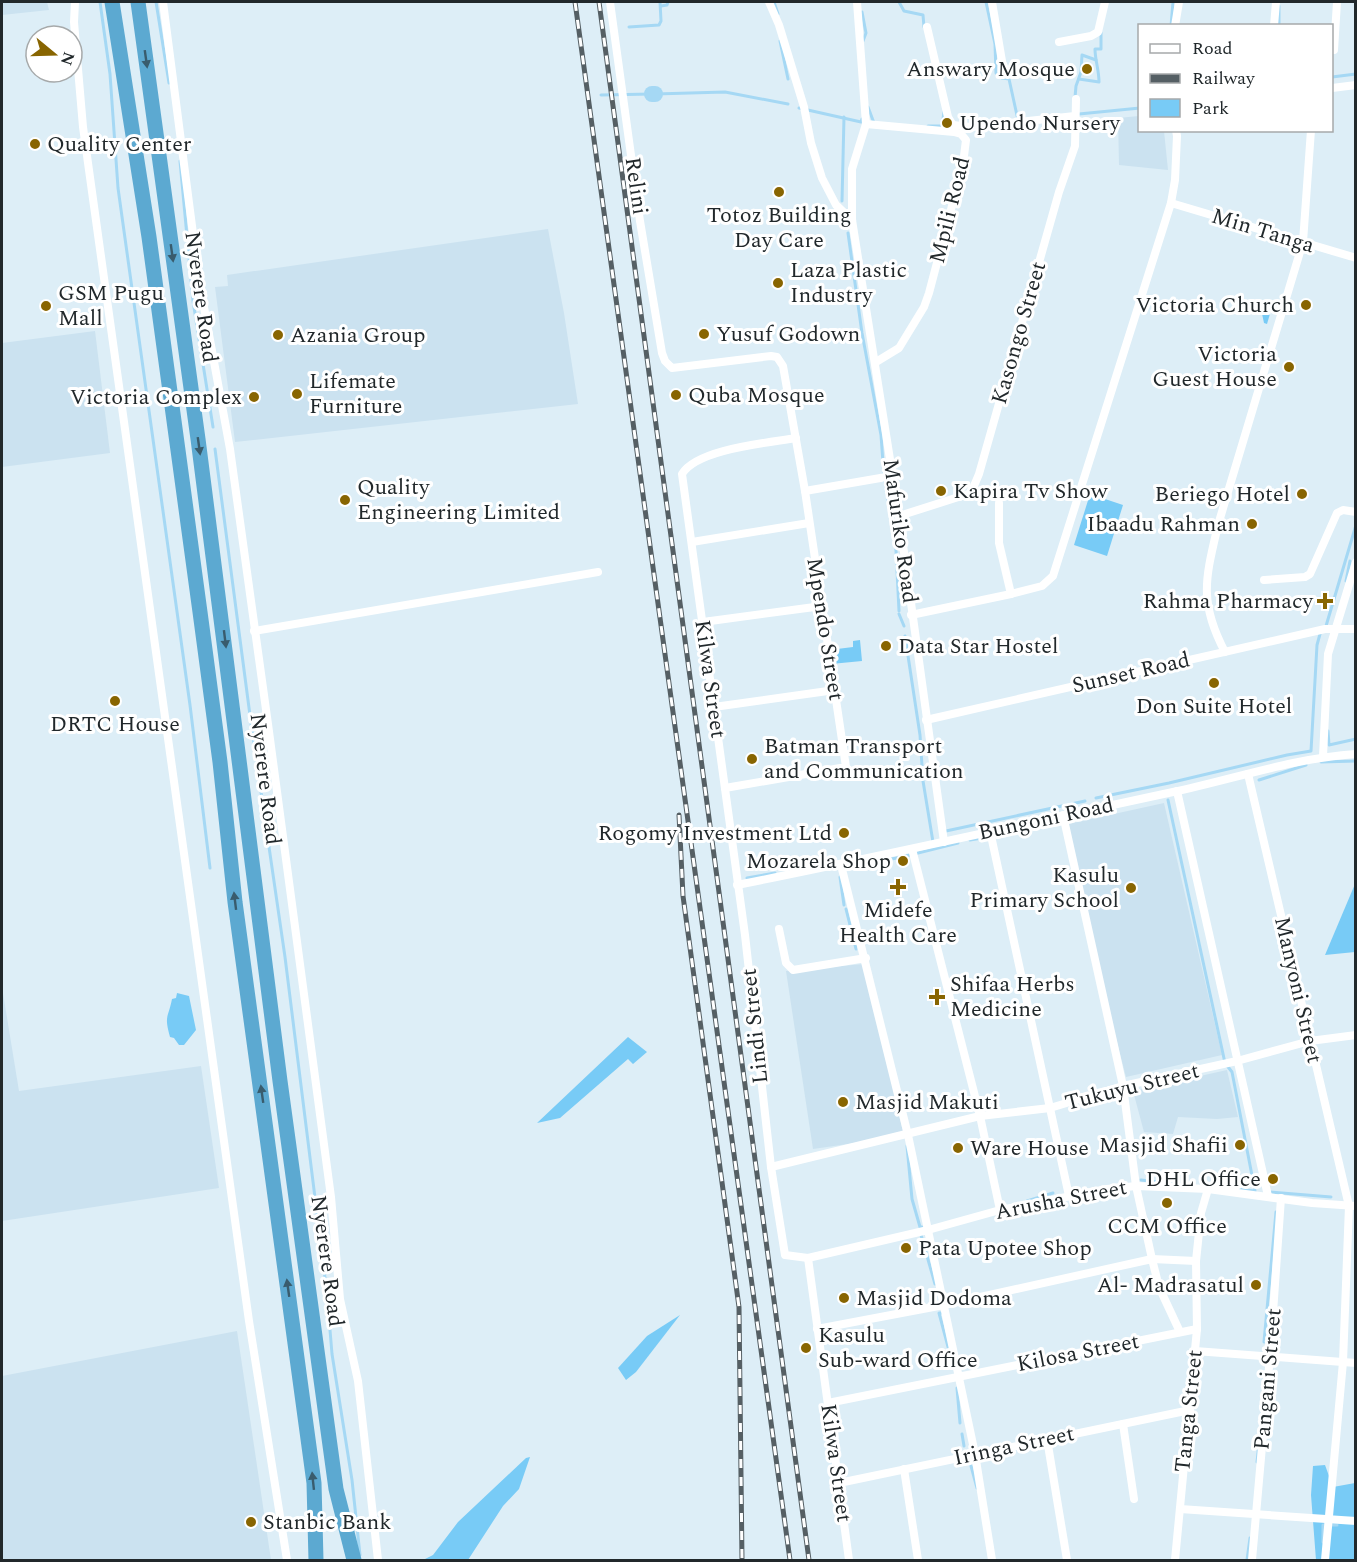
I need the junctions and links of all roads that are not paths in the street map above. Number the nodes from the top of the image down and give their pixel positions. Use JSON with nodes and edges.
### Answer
{"nodes":[{"id":1,"x":75,"y":2,"type":"edge"},
{"id":2,"x":112,"y":2,"type":"edge"},
{"id":3,"x":138,"y":2,"type":"edge"},
{"id":4,"x":163,"y":2,"type":"edge"},
{"id":5,"x":610,"y":2,"type":"edge"},
{"id":6,"x":769,"y":2,"type":"edge"},
{"id":7,"x":857,"y":2,"type":"edge"},
{"id":8,"x":992,"y":2,"type":"edge"},
{"id":9,"x":1105,"y":2,"type":"edge"},
{"id":10,"x":1179,"y":2,"type":"edge"},
{"id":11,"x":1276,"y":2,"type":"edge"},
{"id":12,"x":1337,"y":2,"type":"edge"},
{"id":13,"x":1175,"y":24,"type":"edge"},
{"id":14,"x":1274,"y":24,"type":"edge"},
{"id":15,"x":927,"y":27,"type":"dead end"},
{"id":16,"x":1059,"y":42,"type":"dead end"},
{"id":17,"x":1334,"y":50,"type":"dead end"},
{"id":18,"x":1004,"y":73,"type":"dead end"},
{"id":19,"x":1356,"y":85,"type":"edge"},
{"id":20,"x":1333,"y":88,"type":"edge"},
{"id":21,"x":1076,"y":99,"type":"dead end"},
{"id":22,"x":1075,"y":117,"type":"junction"},
{"id":23,"x":866,"y":123,"type":"junction"},
{"id":24,"x":1176,"y":132,"type":"edge"},
{"id":25,"x":1311,"y":132,"type":"edge"},
{"id":26,"x":1171,"y":203,"type":"junction"},
{"id":27,"x":852,"y":220,"type":"junction"},
{"id":28,"x":1303,"y":243,"type":"junction"},
{"id":29,"x":1356,"y":258,"type":"edge"},
{"id":30,"x":876,"y":362,"type":"junction"},
{"id":31,"x":672,"y":368,"type":"joint"},
{"id":32,"x":796,"y":438,"type":"junction"},
{"id":33,"x":892,"y":476,"type":"junction"},
{"id":34,"x":805,"y":491,"type":"junction"},
{"id":35,"x":999,"y":503,"type":"dead end"},
{"id":36,"x":1356,"y":512,"type":"edge"},
{"id":37,"x":899,"y":516,"type":"junction"},
{"id":38,"x":809,"y":523,"type":"junction"},
{"id":39,"x":692,"y":542,"type":"junction"},
{"id":40,"x":1356,"y":562,"type":"edge"},
{"id":41,"x":598,"y":572,"type":"dead end"},
{"id":42,"x":1264,"y":580,"type":"dead end"},
{"id":43,"x":1011,"y":594,"type":"junction"},
{"id":44,"x":822,"y":606,"type":"junction"},
{"id":45,"x":911,"y":615,"type":"junction"},
{"id":46,"x":703,"y":622,"type":"junction"},
{"id":47,"x":1336,"y":628,"type":"junction"},
{"id":48,"x":1356,"y":629,"type":"edge"},
{"id":49,"x":254,"y":631,"type":"junction"},
{"id":50,"x":1225,"y":652,"type":"junction"},
{"id":51,"x":835,"y":690,"type":"junction"},
{"id":52,"x":714,"y":707,"type":"junction"},
{"id":53,"x":926,"y":720,"type":"junction"},
{"id":54,"x":1356,"y":754,"type":"edge"},
{"id":55,"x":1323,"y":756,"type":"junction"},
{"id":56,"x":1248,"y":774,"type":"junction"},
{"id":57,"x":725,"y":788,"type":"junction"},
{"id":58,"x":1177,"y":791,"type":"junction"},
{"id":59,"x":1063,"y":815,"type":"junction"},
{"id":60,"x":990,"y":831,"type":"junction"},
{"id":61,"x":944,"y":842,"type":"junction"},
{"id":62,"x":912,"y":849,"type":"junction"},
{"id":63,"x":841,"y":865,"type":"junction"},
{"id":64,"x":737,"y":885,"type":"junction"},
{"id":65,"x":779,"y":928,"type":"dead end"},
{"id":66,"x":866,"y":958,"type":"junction"},
{"id":67,"x":1356,"y":1035,"type":"edge"},
{"id":68,"x":1310,"y":1041,"type":"junction"},
{"id":69,"x":1237,"y":1061,"type":"junction"},
{"id":70,"x":1123,"y":1086,"type":"junction"},
{"id":71,"x":1050,"y":1108,"type":"junction"},
{"id":72,"x":981,"y":1116,"type":"junction"},
{"id":73,"x":908,"y":1135,"type":"junction"},
{"id":74,"x":771,"y":1167,"type":"junction"},
{"id":75,"x":1136,"y":1186,"type":"junction"},
{"id":76,"x":1208,"y":1189,"type":"junction"},
{"id":77,"x":1069,"y":1196,"type":"junction"},
{"id":78,"x":1268,"y":1196,"type":"junction"},
{"id":79,"x":1281,"y":1198,"type":"junction"},
{"id":80,"x":1352,"y":1206,"type":"edge"},
{"id":81,"x":1000,"y":1210,"type":"junction"},
{"id":82,"x":928,"y":1230,"type":"junction"},
{"id":83,"x":808,"y":1258,"type":"junction"},
{"id":84,"x":1152,"y":1259,"type":"junction"},
{"id":85,"x":1196,"y":1261,"type":"junction"},
{"id":86,"x":944,"y":1305,"type":"junction"},
{"id":87,"x":817,"y":1329,"type":"junction"},
{"id":88,"x":1197,"y":1329,"type":"junction"},
{"id":89,"x":1180,"y":1332,"type":"junction"},
{"id":90,"x":1195,"y":1351,"type":"junction"},
{"id":91,"x":1270,"y":1356,"type":"junction"},
{"id":92,"x":1342,"y":1362,"type":"junction"},
{"id":93,"x":1356,"y":1363,"type":"edge"},
{"id":94,"x":959,"y":1376,"type":"junction"},
{"id":95,"x":828,"y":1403,"type":"junction"},
{"id":96,"x":1190,"y":1410,"type":"junction"},
{"id":97,"x":1123,"y":1424,"type":"junction"},
{"id":98,"x":1047,"y":1439,"type":"junction"},
{"id":99,"x":975,"y":1454,"type":"junction"},
{"id":100,"x":904,"y":1469,"type":"junction"},
{"id":101,"x":839,"y":1483,"type":"junction"},
{"id":102,"x":1134,"y":1499,"type":"dead end"},
{"id":103,"x":1180,"y":1509,"type":"junction"},
{"id":104,"x":1256,"y":1514,"type":"junction"},
{"id":105,"x":1328,"y":1519,"type":"junction"},
{"id":106,"x":1356,"y":1521,"type":"edge"},
{"id":107,"x":286,"y":1560,"type":"edge"},
{"id":108,"x":316,"y":1560,"type":"edge"},
{"id":109,"x":354,"y":1560,"type":"edge"},
{"id":110,"x":378,"y":1560,"type":"edge"},
{"id":111,"x":849,"y":1560,"type":"edge"},
{"id":112,"x":918,"y":1560,"type":"edge"},
{"id":113,"x":992,"y":1560,"type":"edge"},
{"id":114,"x":1067,"y":1560,"type":"edge"},
{"id":115,"x":1175,"y":1560,"type":"edge"},
{"id":116,"x":1252,"y":1560,"type":"edge"},
{"id":117,"x":1325,"y":1560,"type":"edge"}],
"edges":[{"from":1,"to":107,"type":"street"},
{"from":108,"to":2,"type":"highway","name":"Nyerere Road","one_way":true},
{"from":3,"to":109,"type":"highway","name":"Nyerere Road","one_way":true},
{"from":4,"to":49,"type":"street"},
{"from":5,"to":31,"type":"street","name":"Relini"},
{"from":6,"to":27,"type":"street"},
{"from":7,"to":23,"type":"street"},
{"from":8,"to":18,"type":"street"},
{"from":9,"to":16,"type":"street"},
{"from":10,"to":13,"type":"street"},
{"from":11,"to":14,"type":"street"},
{"from":12,"to":17,"type":"street"},
{"from":15,"to":22,"type":"street"},
{"from":19,"to":20,"type":"street"},
{"from":21,"to":22,"type":"street","name":"Kasongo Street"},
{"from":22,"to":37,"type":"street","name":"Kasongo Street"},
{"from":23,"to":27,"type":"street","name":"Mafuriko Road"},
{"from":23,"to":30,"type":"street","name":"Mpili Road"},
{"from":24,"to":26,"type":"street"},
{"from":25,"to":28,"type":"street"},
{"from":26,"to":28,"type":"street","name":"Min Tanga"},
{"from":26,"to":43,"type":"street"},
{"from":27,"to":30,"type":"street","name":"Mafuriko Road"},
{"from":28,"to":29,"type":"street","name":"Min Tanga"},
{"from":28,"to":50,"type":"street"},
{"from":30,"to":33,"type":"street","name":"Mafuriko Road"},
{"from":31,"to":32,"type":"street","name":"Mpendo Street"},
{"from":32,"to":34,"type":"street","name":"Mpendo Street"},
{"from":32,"to":39,"type":"street","name":"Kilwa Street"},
{"from":33,"to":34,"type":"street"},
{"from":33,"to":37,"type":"street","name":"Mafuriko Road"},
{"from":34,"to":38,"type":"street","name":"Mpendo Street"},
{"from":35,"to":43,"type":"street"},
{"from":36,"to":42,"type":"street"},
{"from":37,"to":45,"type":"street","name":"Mafuriko Road"},
{"from":38,"to":39,"type":"street"},
{"from":38,"to":44,"type":"street","name":"Mpendo Street"},
{"from":39,"to":46,"type":"street","name":"Kilwa Street"},
{"from":40,"to":47,"type":"street"},
{"from":41,"to":49,"type":"street"},
{"from":43,"to":45,"type":"street"},
{"from":44,"to":46,"type":"street"},
{"from":44,"to":51,"type":"street","name":"Mpendo Street"},
{"from":45,"to":53,"type":"street","name":"Mafuriko Road"},
{"from":46,"to":52,"type":"street","name":"Kilwa Street"},
{"from":47,"to":48,"type":"street","name":"Sunset Road"},
{"from":47,"to":50,"type":"street","name":"Sunset Road"},
{"from":47,"to":55,"type":"street"},
{"from":49,"to":110,"type":"street"},
{"from":50,"to":53,"type":"street","name":"Sunset Road"},
{"from":51,"to":52,"type":"street"},
{"from":51,"to":57,"type":"street","name":"Mpendo Street"},
{"from":52,"to":57,"type":"street","name":"Kilwa Street"},
{"from":53,"to":61,"type":"street","name":"Mafuriko Road"},
{"from":54,"to":55,"type":"street","name":"Bungoni Road"},
{"from":55,"to":56,"type":"street","name":"Bungoni Road"},
{"from":56,"to":58,"type":"street","name":"Bungoni Road"},
{"from":56,"to":68,"type":"street","name":"Manyoni Street"},
{"from":57,"to":64,"type":"street","name":"Kilwa Street"},
{"from":58,"to":59,"type":"street","name":"Bungoni Road"},
{"from":58,"to":69,"type":"street"},
{"from":59,"to":60,"type":"street","name":"Bungoni Road"},
{"from":59,"to":70,"type":"street"},
{"from":60,"to":61,"type":"street","name":"Bungoni Road"},
{"from":60,"to":71,"type":"street"},
{"from":61,"to":62,"type":"street","name":"Bungoni Road"},
{"from":62,"to":63,"type":"street","name":"Bungoni Road"},
{"from":62,"to":72,"type":"street"},
{"from":63,"to":64,"type":"street","name":"Bungoni Road"},
{"from":63,"to":66,"type":"street"},
{"from":64,"to":74,"type":"street","name":"Lindi Street"},
{"from":65,"to":66,"type":"street"},
{"from":66,"to":73,"type":"street"},
{"from":67,"to":68,"type":"street","name":"Tukuyu Street"},
{"from":68,"to":69,"type":"street","name":"Tukuyu Street"},
{"from":68,"to":80,"type":"street","name":"Manyoni Street"},
{"from":69,"to":70,"type":"street","name":"Tukuyu Street"},
{"from":69,"to":78,"type":"street"},
{"from":70,"to":71,"type":"street","name":"Tukuyu Street"},
{"from":70,"to":75,"type":"street"},
{"from":71,"to":72,"type":"street","name":"Tukuyu Street"},
{"from":71,"to":77,"type":"street"},
{"from":72,"to":73,"type":"street","name":"Tukuyu Street"},
{"from":72,"to":81,"type":"street"},
{"from":73,"to":74,"type":"street","name":"Tukuyu Street"},
{"from":73,"to":82,"type":"street"},
{"from":74,"to":83,"type":"street","name":"Lindi Street"},
{"from":75,"to":76,"type":"street","name":"Arusha Street"},
{"from":75,"to":77,"type":"street","name":"Arusha Street"},
{"from":75,"to":84,"type":"street"},
{"from":76,"to":78,"type":"street","name":"Arusha Street"},
{"from":76,"to":85,"type":"street","name":"Tanga Street"},
{"from":77,"to":81,"type":"street","name":"Arusha Street"},
{"from":78,"to":79,"type":"street","name":"Arusha Street"},
{"from":79,"to":80,"type":"street","name":"Arusha Street"},
{"from":79,"to":91,"type":"street","name":"Pangani Street"},
{"from":80,"to":92,"type":"street"},
{"from":81,"to":82,"type":"street","name":"Arusha Street"},
{"from":82,"to":83,"type":"street","name":"Arusha Street"},
{"from":82,"to":86,"type":"street"},
{"from":83,"to":87,"type":"street","name":"Kilwa Street"},
{"from":84,"to":85,"type":"street"},
{"from":84,"to":86,"type":"street"},
{"from":84,"to":89,"type":"street"},
{"from":85,"to":88,"type":"street","name":"Tanga Street"},
{"from":86,"to":87,"type":"street"},
{"from":86,"to":94,"type":"street"},
{"from":87,"to":95,"type":"street","name":"Kilwa Street"},
{"from":88,"to":89,"type":"street","name":"Kilosa Street"},
{"from":88,"to":90,"type":"street","name":"Tanga Street"},
{"from":89,"to":94,"type":"street","name":"Kilosa Street"},
{"from":90,"to":91,"type":"street"},
{"from":90,"to":96,"type":"street","name":"Tanga Street"},
{"from":91,"to":92,"type":"street"},
{"from":91,"to":104,"type":"street","name":"Pangani Street"},
{"from":92,"to":93,"type":"street"},
{"from":92,"to":105,"type":"street"},
{"from":94,"to":95,"type":"street","name":"Kilosa Street"},
{"from":94,"to":99,"type":"street"},
{"from":95,"to":101,"type":"street","name":"Kilwa Street"},
{"from":96,"to":97,"type":"street","name":"Iringa Street"},
{"from":96,"to":103,"type":"street","name":"Tanga Street"},
{"from":97,"to":98,"type":"street","name":"Iringa Street"},
{"from":97,"to":102,"type":"street"},
{"from":98,"to":99,"type":"street","name":"Iringa Street"},
{"from":98,"to":114,"type":"street"},
{"from":99,"to":100,"type":"street","name":"Iringa Street"},
{"from":99,"to":113,"type":"street"},
{"from":100,"to":101,"type":"street","name":"Iringa Street"},
{"from":100,"to":112,"type":"street"},
{"from":101,"to":111,"type":"street","name":"Kilwa Street"},
{"from":103,"to":104,"type":"street"},
{"from":103,"to":115,"type":"street","name":"Tanga Street"},
{"from":104,"to":105,"type":"street"},
{"from":104,"to":116,"type":"street","name":"Pangani Street"},
{"from":105,"to":106,"type":"street"},
{"from":105,"to":117,"type":"street"}]}
